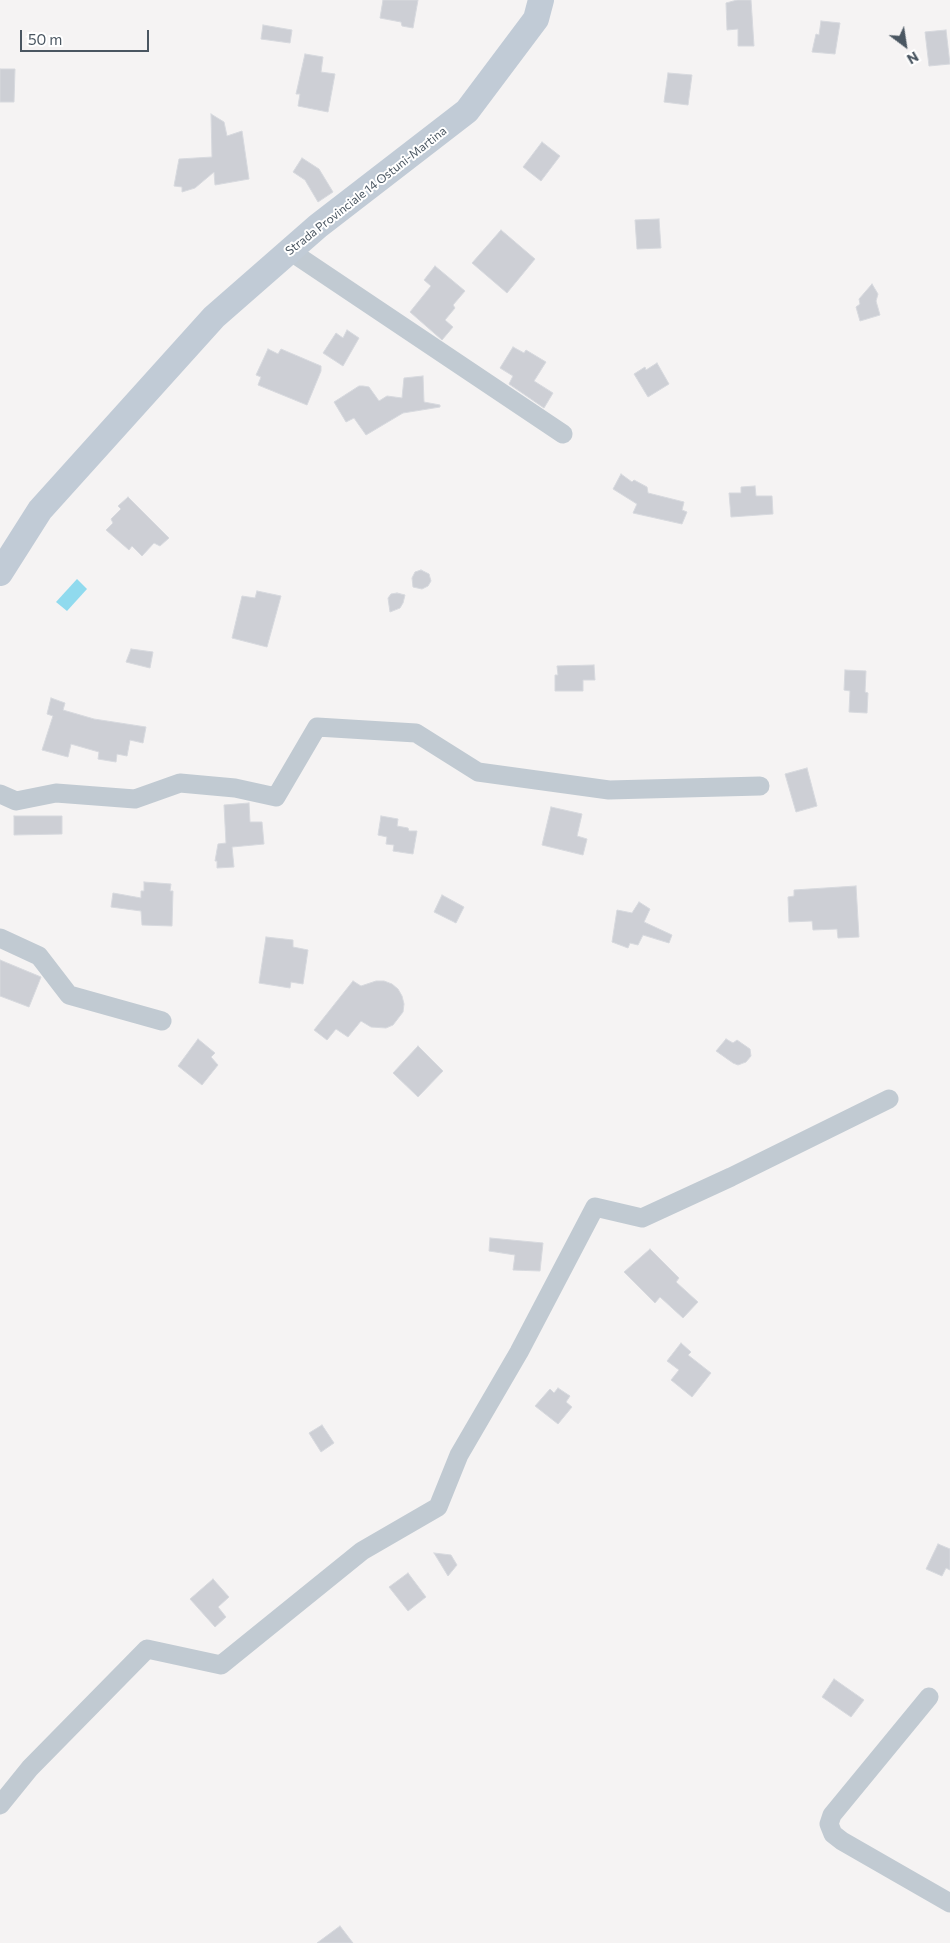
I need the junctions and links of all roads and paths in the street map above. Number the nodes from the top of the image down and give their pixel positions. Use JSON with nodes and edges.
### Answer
{"nodes":[{"id":1,"x":541,"y":0,"type":"edge"},
{"id":2,"x":290,"y":251,"type":"junction"},
{"id":3,"x":563,"y":434,"type":"dead end"},
{"id":4,"x":0,"y":573,"type":"edge"},
{"id":5,"x":760,"y":786,"type":"dead end"},
{"id":6,"x":0,"y":794,"type":"edge"},
{"id":7,"x":0,"y":938,"type":"edge"},
{"id":8,"x":162,"y":1021,"type":"dead end"},
{"id":9,"x":889,"y":1099,"type":"dead end"},
{"id":10,"x":929,"y":1697,"type":"dead end"},
{"id":11,"x":0,"y":1805,"type":"edge"},
{"id":12,"x":950,"y":1902,"type":"edge"}],
"edges":[{"from":1,"to":2,"type":"main road","name":"Strada Provinciale 14 Ostuni-Martina"},
{"from":2,"to":3,"type":"street"},
{"from":2,"to":4,"type":"main road","name":"Strada Provinciale 14 Ostuni-Martina"},
{"from":5,"to":6,"type":"street"},
{"from":7,"to":8,"type":"street"},
{"from":9,"to":11,"type":"street"},
{"from":10,"to":12,"type":"street"}]}
